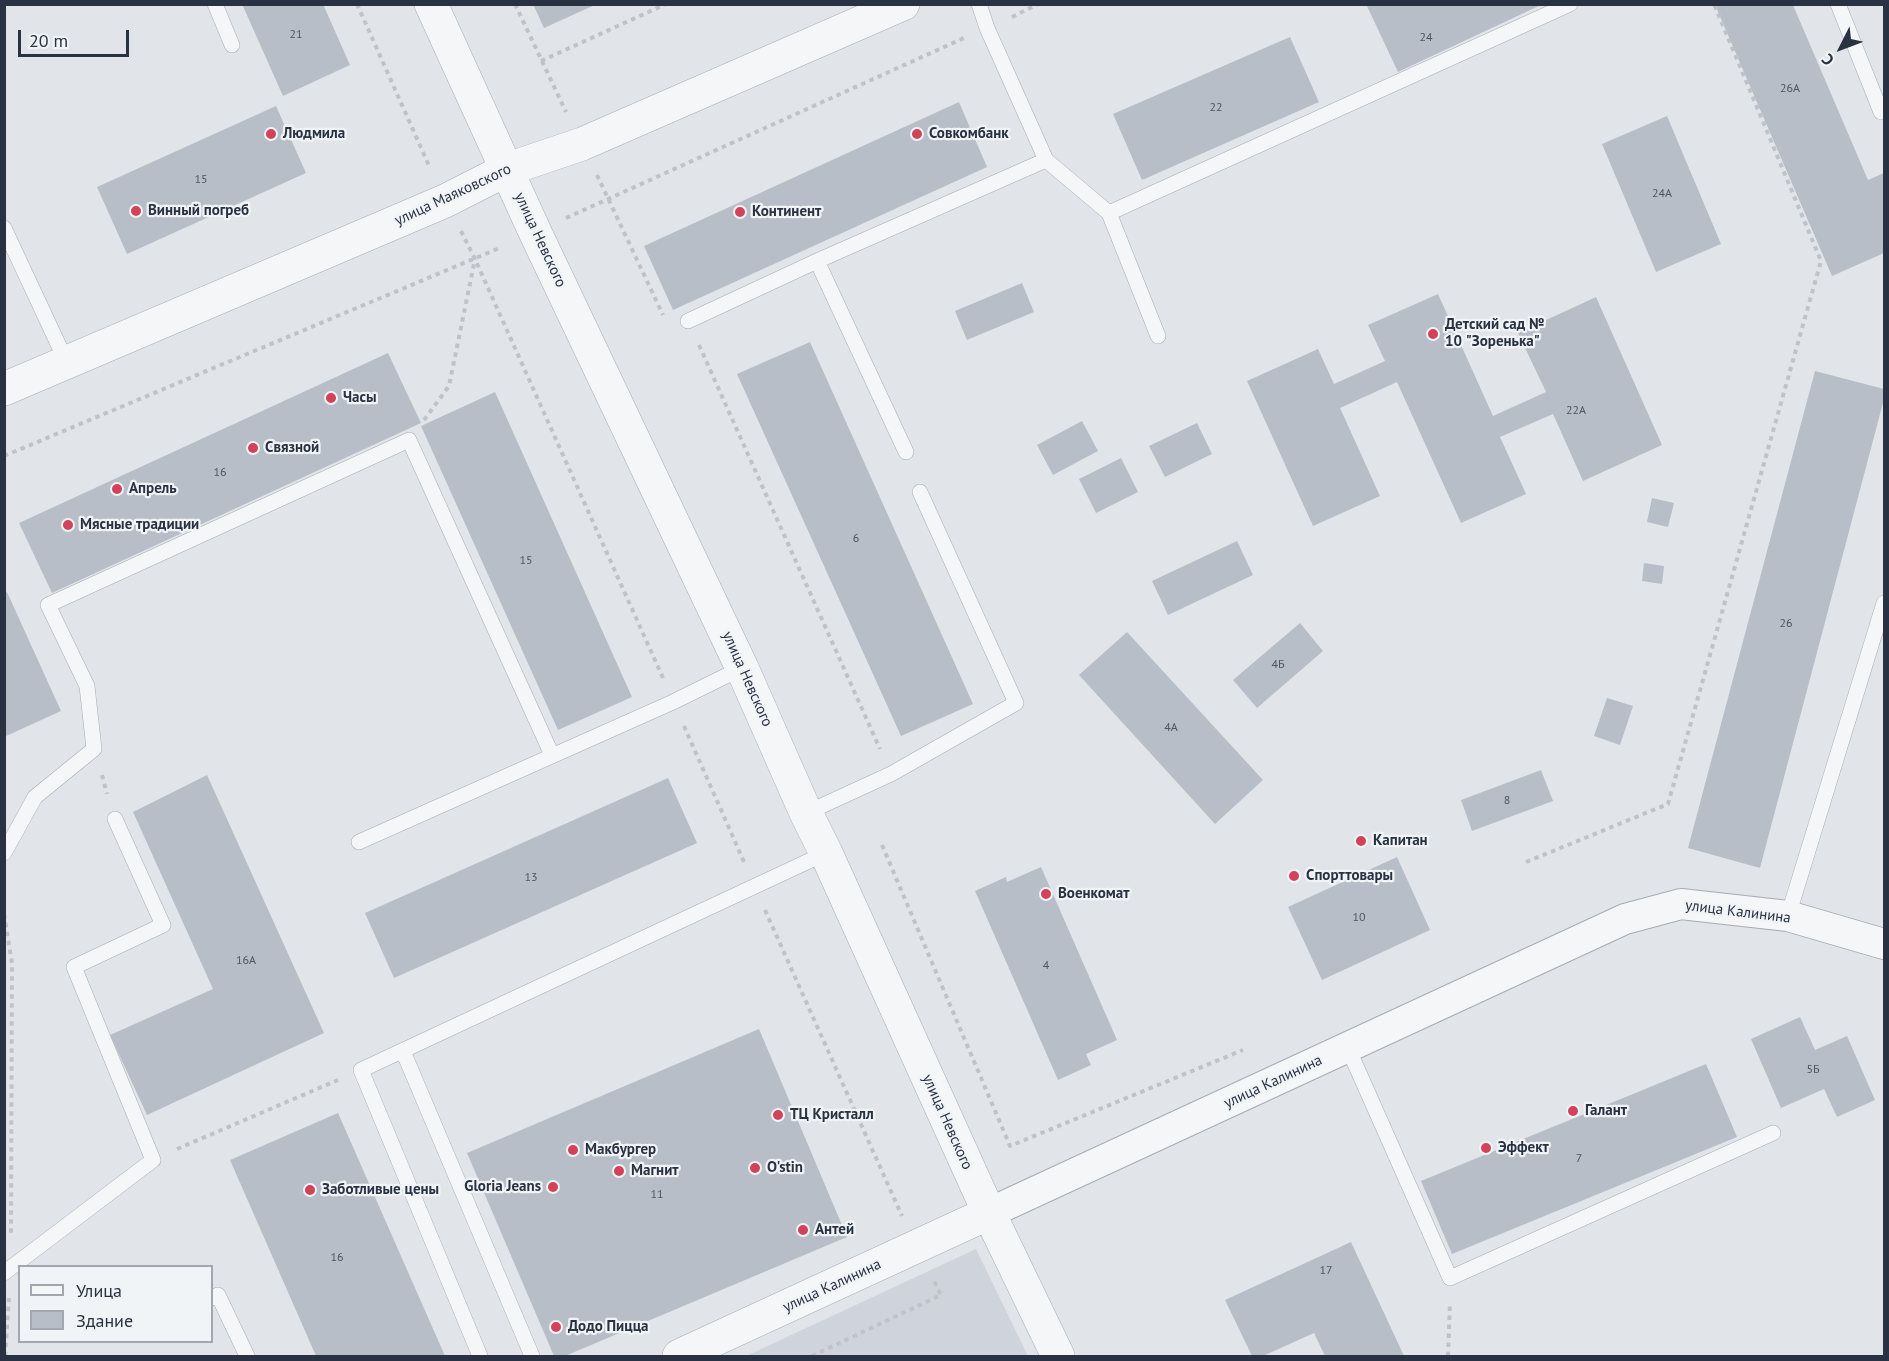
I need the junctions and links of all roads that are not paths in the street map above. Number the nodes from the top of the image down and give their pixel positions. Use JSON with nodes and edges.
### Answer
{"nodes":[{"id":1,"x":216,"y":4,"type":"edge"},
{"id":2,"x":431,"y":4,"type":"edge"},
{"id":3,"x":903,"y":4,"type":"edge"},
{"id":4,"x":979,"y":4,"type":"edge"},
{"id":5,"x":1570,"y":4,"type":"edge"},
{"id":6,"x":1838,"y":4,"type":"edge"},
{"id":7,"x":232,"y":45,"type":"dead end"},
{"id":8,"x":1884,"y":110,"type":"edge"},
{"id":9,"x":1047,"y":160,"type":"junction"},
{"id":10,"x":508,"y":169,"type":"junction"},
{"id":11,"x":1109,"y":213,"type":"junction"},
{"id":12,"x":4,"y":228,"type":"edge"},
{"id":13,"x":817,"y":261,"type":"junction"},
{"id":14,"x":688,"y":321,"type":"road end"},
{"id":15,"x":1158,"y":336,"type":"dead end"},
{"id":16,"x":66,"y":362,"type":"junction"},
{"id":17,"x":4,"y":389,"type":"edge"},
{"id":18,"x":906,"y":452,"type":"dead end"},
{"id":19,"x":920,"y":492,"type":"dead end"},
{"id":20,"x":1884,"y":603,"type":"edge"},
{"id":21,"x":742,"y":668,"type":"junction"},
{"id":22,"x":552,"y":755,"type":"junction"},
{"id":23,"x":806,"y":813,"type":"junction"},
{"id":24,"x":115,"y":819,"type":"road end"},
{"id":25,"x":359,"y":842,"type":"dead end"},
{"id":26,"x":4,"y":853,"type":"edge"},
{"id":27,"x":826,"y":854,"type":"junction"},
{"id":28,"x":1788,"y":916,"type":"junction"},
{"id":29,"x":1884,"y":944,"type":"edge"},
{"id":30,"x":1348,"y":1047,"type":"junction"},
{"id":31,"x":403,"y":1051,"type":"junction"},
{"id":32,"x":1773,"y":1133,"type":"dead end"},
{"id":33,"x":989,"y":1213,"type":"junction"},
{"id":34,"x":8,"y":1270,"type":"edge"},
{"id":35,"x":213,"y":1298,"type":"edge"},
{"id":36,"x":247,"y":1356,"type":"edge"},
{"id":37,"x":480,"y":1356,"type":"edge"},
{"id":38,"x":532,"y":1356,"type":"edge"},
{"id":39,"x":679,"y":1356,"type":"edge"},
{"id":40,"x":1058,"y":1356,"type":"edge"}],
"edges":[{"from":1,"to":7,"type":"lane"},
{"from":2,"to":10,"type":"street","name":"улица Невского"},
{"from":3,"to":10,"type":"street","name":"улица Маяковского"},
{"from":4,"to":9,"type":"lane"},
{"from":5,"to":11,"type":"lane"},
{"from":6,"to":8,"type":"lane"},
{"from":9,"to":11,"type":"lane"},
{"from":9,"to":13,"type":"lane"},
{"from":10,"to":16,"type":"street","name":"улица Маяковского"},
{"from":10,"to":21,"type":"street","name":"улица Невского"},
{"from":11,"to":15,"type":"lane"},
{"from":12,"to":16,"type":"lane"},
{"from":13,"to":14,"type":"lane"},
{"from":13,"to":18,"type":"lane"},
{"from":16,"to":17,"type":"street","name":"улица Маяковского"},
{"from":19,"to":23,"type":"lane"},
{"from":20,"to":28,"type":"lane"},
{"from":21,"to":22,"type":"lane"},
{"from":21,"to":23,"type":"street","name":"улица Невского"},
{"from":22,"to":25,"type":"lane"},
{"from":22,"to":26,"type":"lane"},
{"from":23,"to":27,"type":"street","name":"улица Невского"},
{"from":24,"to":34,"type":"lane"},
{"from":27,"to":31,"type":"lane"},
{"from":27,"to":33,"type":"street","name":"улица Невского"},
{"from":28,"to":29,"type":"street","name":"улица Калинина"},
{"from":28,"to":30,"type":"street","name":"улица Калинина"},
{"from":30,"to":32,"type":"lane"},
{"from":30,"to":33,"type":"street","name":"улица Калинина"},
{"from":31,"to":37,"type":"lane"},
{"from":31,"to":38,"type":"lane"},
{"from":33,"to":39,"type":"street","name":"улица Калинина"},
{"from":33,"to":40,"type":"street","name":"улица Невского"},
{"from":35,"to":36,"type":"lane"}]}
